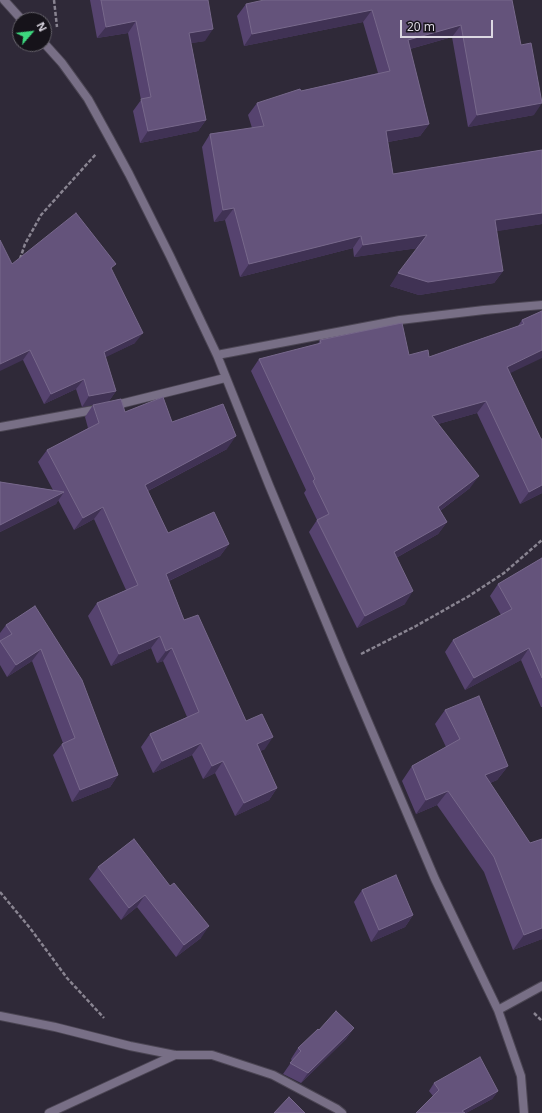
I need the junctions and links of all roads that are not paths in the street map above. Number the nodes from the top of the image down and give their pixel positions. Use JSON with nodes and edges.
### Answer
{"nodes":[{"id":1,"x":4,"y":0,"type":"edge"},
{"id":2,"x":15,"y":12,"type":"edge"},
{"id":3,"x":52,"y":52,"type":"edge"},
{"id":4,"x":542,"y":305,"type":"edge"},
{"id":5,"x":217,"y":355,"type":"junction"},
{"id":6,"x":226,"y":378,"type":"junction"},
{"id":7,"x":0,"y":427,"type":"edge"},
{"id":8,"x":542,"y":986,"type":"edge"},
{"id":9,"x":498,"y":1010,"type":"junction"},
{"id":10,"x":0,"y":1016,"type":"edge"},
{"id":11,"x":175,"y":1056,"type":"junction"},
{"id":12,"x":49,"y":1113,"type":"edge"},
{"id":13,"x":342,"y":1113,"type":"edge"},
{"id":14,"x":524,"y":1113,"type":"edge"}],
"edges":[{"from":1,"to":2,"type":"street"},
{"from":3,"to":5,"type":"street"},
{"from":4,"to":5,"type":"street"},
{"from":5,"to":6,"type":"street"},
{"from":6,"to":7,"type":"street"},
{"from":6,"to":9,"type":"street"},
{"from":8,"to":9,"type":"street"},
{"from":9,"to":14,"type":"street"},
{"from":10,"to":11,"type":"street"},
{"from":11,"to":12,"type":"street"},
{"from":11,"to":13,"type":"street"}]}
